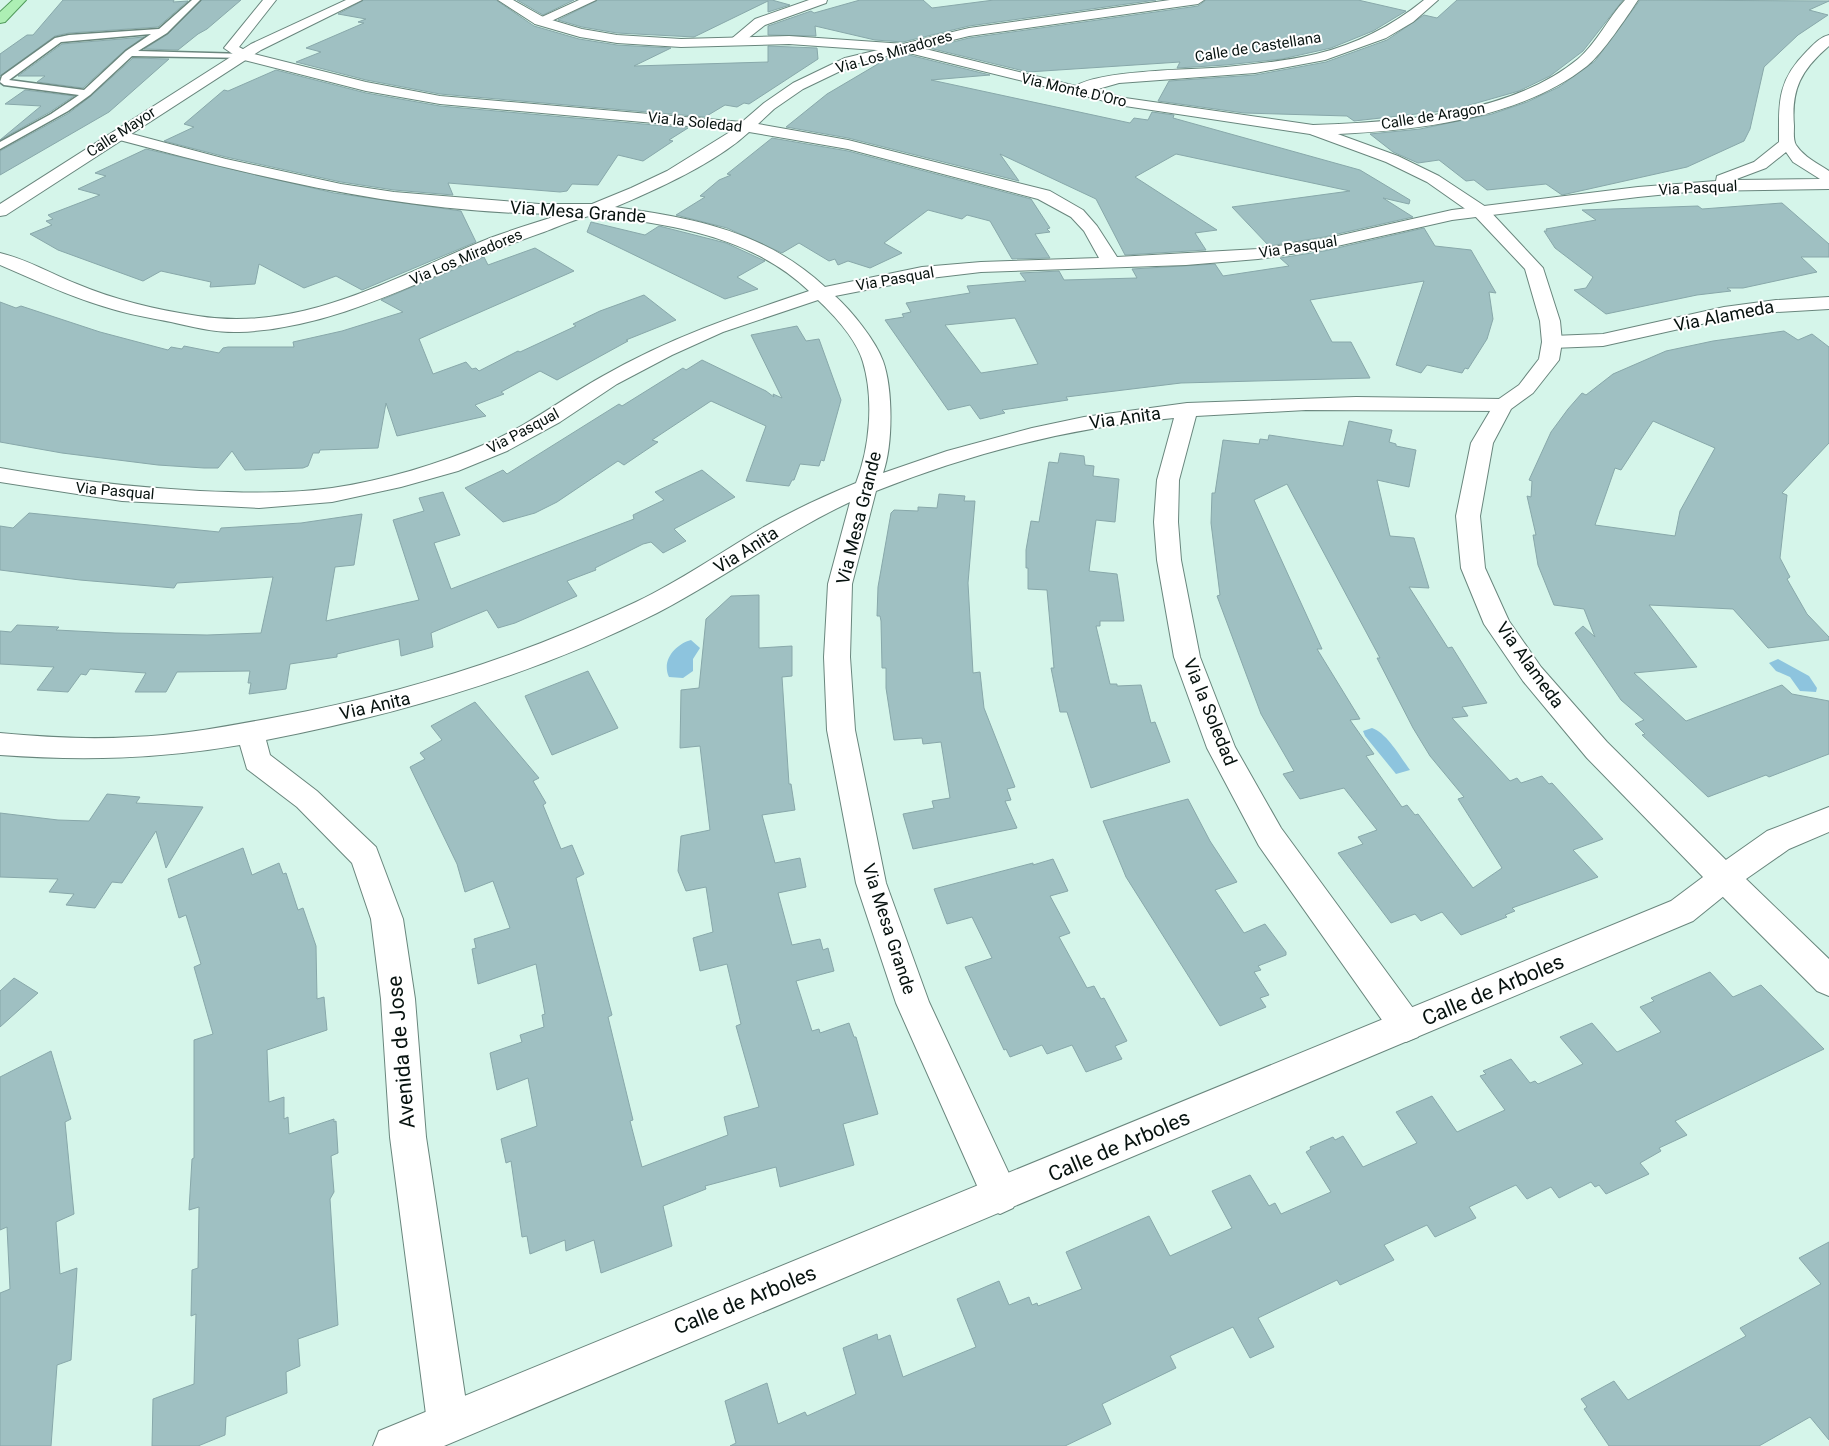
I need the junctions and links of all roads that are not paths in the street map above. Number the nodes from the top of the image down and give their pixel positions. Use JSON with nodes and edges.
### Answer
{"nodes":[{"id":1,"x":20,"y":0,"type":"edge"},
{"id":2,"x":196,"y":0,"type":"edge"},
{"id":3,"x":270,"y":0,"type":"edge"},
{"id":4,"x":356,"y":0,"type":"edge"},
{"id":5,"x":372,"y":0,"type":"edge"},
{"id":6,"x":504,"y":0,"type":"edge"},
{"id":7,"x":590,"y":0,"type":"edge"},
{"id":8,"x":821,"y":0,"type":"edge"},
{"id":9,"x":1198,"y":0,"type":"edge"},
{"id":10,"x":1432,"y":0,"type":"edge"},
{"id":11,"x":1632,"y":0,"type":"edge"},
{"id":12,"x":0,"y":19,"type":"edge"},
{"id":13,"x":540,"y":21,"type":"junction"},
{"id":14,"x":164,"y":31,"type":"junction"},
{"id":15,"x":1829,"y":39,"type":"edge"},
{"id":16,"x":737,"y":40,"type":"junction"},
{"id":17,"x":905,"y":48,"type":"junction"},
{"id":18,"x":129,"y":53,"type":"junction"},
{"id":19,"x":245,"y":56,"type":"junction"},
{"id":20,"x":1077,"y":91,"type":"junction"},
{"id":21,"x":87,"y":93,"type":"junction"},
{"id":22,"x":746,"y":128,"type":"junction"},
{"id":23,"x":1313,"y":130,"type":"junction"},
{"id":24,"x":27,"y":132,"type":"junction"},
{"id":25,"x":0,"y":133,"type":"edge"},
{"id":26,"x":117,"y":135,"type":"junction"},
{"id":27,"x":1787,"y":143,"type":"junction"},
{"id":28,"x":0,"y":146,"type":"edge"},
{"id":29,"x":1829,"y":178,"type":"edge"},
{"id":30,"x":1829,"y":184,"type":"edge"},
{"id":31,"x":1698,"y":186,"type":"junction"},
{"id":32,"x":594,"y":209,"type":"junction"},
{"id":33,"x":0,"y":211,"type":"edge"},
{"id":34,"x":1480,"y":211,"type":"junction"},
{"id":35,"x":0,"y":258,"type":"edge"},
{"id":36,"x":1111,"y":263,"type":"junction"},
{"id":37,"x":821,"y":293,"type":"junction"},
{"id":38,"x":1829,"y":304,"type":"edge"},
{"id":39,"x":1552,"y":342,"type":"junction"},
{"id":40,"x":1504,"y":405,"type":"junction"},
{"id":41,"x":1187,"y":409,"type":"junction"},
{"id":42,"x":0,"y":474,"type":"edge"},
{"id":43,"x":866,"y":487,"type":"junction"},
{"id":44,"x":251,"y":733,"type":"junction"},
{"id":45,"x":0,"y":744,"type":"edge"},
{"id":46,"x":1829,"y":819,"type":"edge"},
{"id":47,"x":1724,"y":878,"type":"junction"},
{"id":48,"x":1829,"y":981,"type":"edge"},
{"id":49,"x":1406,"y":1026,"type":"junction"},
{"id":50,"x":1000,"y":1195,"type":"junction"},
{"id":51,"x":448,"y":1422,"type":"junction"},
{"id":52,"x":394,"y":1446,"type":"edge"}],
"edges":[{"from":1,"to":12,"type":"main road"},
{"from":2,"to":14,"type":"lane"},
{"from":3,"to":19,"type":"street"},
{"from":4,"to":19,"type":"street","name":"Calle Mayor"},
{"from":5,"to":19,"type":"street","name":"Calle Mayor"},
{"from":6,"to":13,"type":"street","name":"Via Monte D'Oro"},
{"from":7,"to":13,"type":"street"},
{"from":8,"to":16,"type":"street"},
{"from":9,"to":17,"type":"street","name":"Via Los Miradores"},
{"from":10,"to":20,"type":"street","name":"Calle de Castellana"},
{"from":11,"to":23,"type":"street","name":"Calle de Aragon"},
{"from":13,"to":16,"type":"street","name":"Via Monte D'Oro"},
{"from":14,"to":18,"type":"lane"},
{"from":14,"to":21,"type":"lane"},
{"from":15,"to":27,"type":"street"},
{"from":16,"to":17,"type":"street","name":"Via Monte D'Oro"},
{"from":17,"to":20,"type":"street","name":"Via Monte D'Oro"},
{"from":17,"to":22,"type":"street","name":"Via Los Miradores"},
{"from":18,"to":19,"type":"lane"},
{"from":18,"to":21,"type":"lane"},
{"from":19,"to":22,"type":"street","name":"Via la Soledad"},
{"from":19,"to":26,"type":"street","name":"Calle Mayor"},
{"from":20,"to":23,"type":"street","name":"Via Monte D'Oro"},
{"from":21,"to":24,"type":"lane"},
{"from":22,"to":32,"type":"street","name":"Via Los Miradores"},
{"from":22,"to":36,"type":"street","name":"Via la Soledad"},
{"from":23,"to":34,"type":"street","name":"Via Monte D'Oro"},
{"from":24,"to":25,"type":"lane"},
{"from":24,"to":28,"type":"lane"},
{"from":26,"to":32,"type":"street","name":"Via Mesa Grande"},
{"from":26,"to":33,"type":"street","name":"Calle Mayor"},
{"from":27,"to":29,"type":"street"},
{"from":27,"to":31,"type":"street"},
{"from":30,"to":31,"type":"street","name":"Via Pasqual"},
{"from":31,"to":34,"type":"street","name":"Via Pasqual"},
{"from":32,"to":35,"type":"street","name":"Via Los Miradores"},
{"from":32,"to":37,"type":"street","name":"Via Mesa Grande"},
{"from":34,"to":36,"type":"street","name":"Via Pasqual"},
{"from":34,"to":39,"type":"street","name":"Via Monte D'Oro"},
{"from":36,"to":37,"type":"street","name":"Via Pasqual"},
{"from":37,"to":42,"type":"street","name":"Via Pasqual"},
{"from":37,"to":43,"type":"street","name":"Via Mesa Grande"},
{"from":38,"to":39,"type":"street","name":"Via Alameda"},
{"from":39,"to":40,"type":"street","name":"Via Alameda"},
{"from":40,"to":41,"type":"street","name":"Via Anita"},
{"from":40,"to":47,"type":"street","name":"Via Alameda"},
{"from":41,"to":43,"type":"street","name":"Via Anita"},
{"from":41,"to":49,"type":"street","name":"Via la Soledad"},
{"from":43,"to":44,"type":"street","name":"Via Anita"},
{"from":43,"to":50,"type":"street","name":"Via Mesa Grande"},
{"from":44,"to":45,"type":"street","name":"Via Anita"},
{"from":44,"to":51,"type":"street","name":"Avenida de Jose"},
{"from":46,"to":47,"type":"street","name":"Calle de Arboles"},
{"from":47,"to":48,"type":"street","name":"Via Alameda"},
{"from":47,"to":49,"type":"street","name":"Calle de Arboles"},
{"from":49,"to":50,"type":"street","name":"Calle de Arboles"},
{"from":50,"to":51,"type":"street","name":"Calle de Arboles"},
{"from":51,"to":52,"type":"street","name":"Calle de Arboles"}]}
